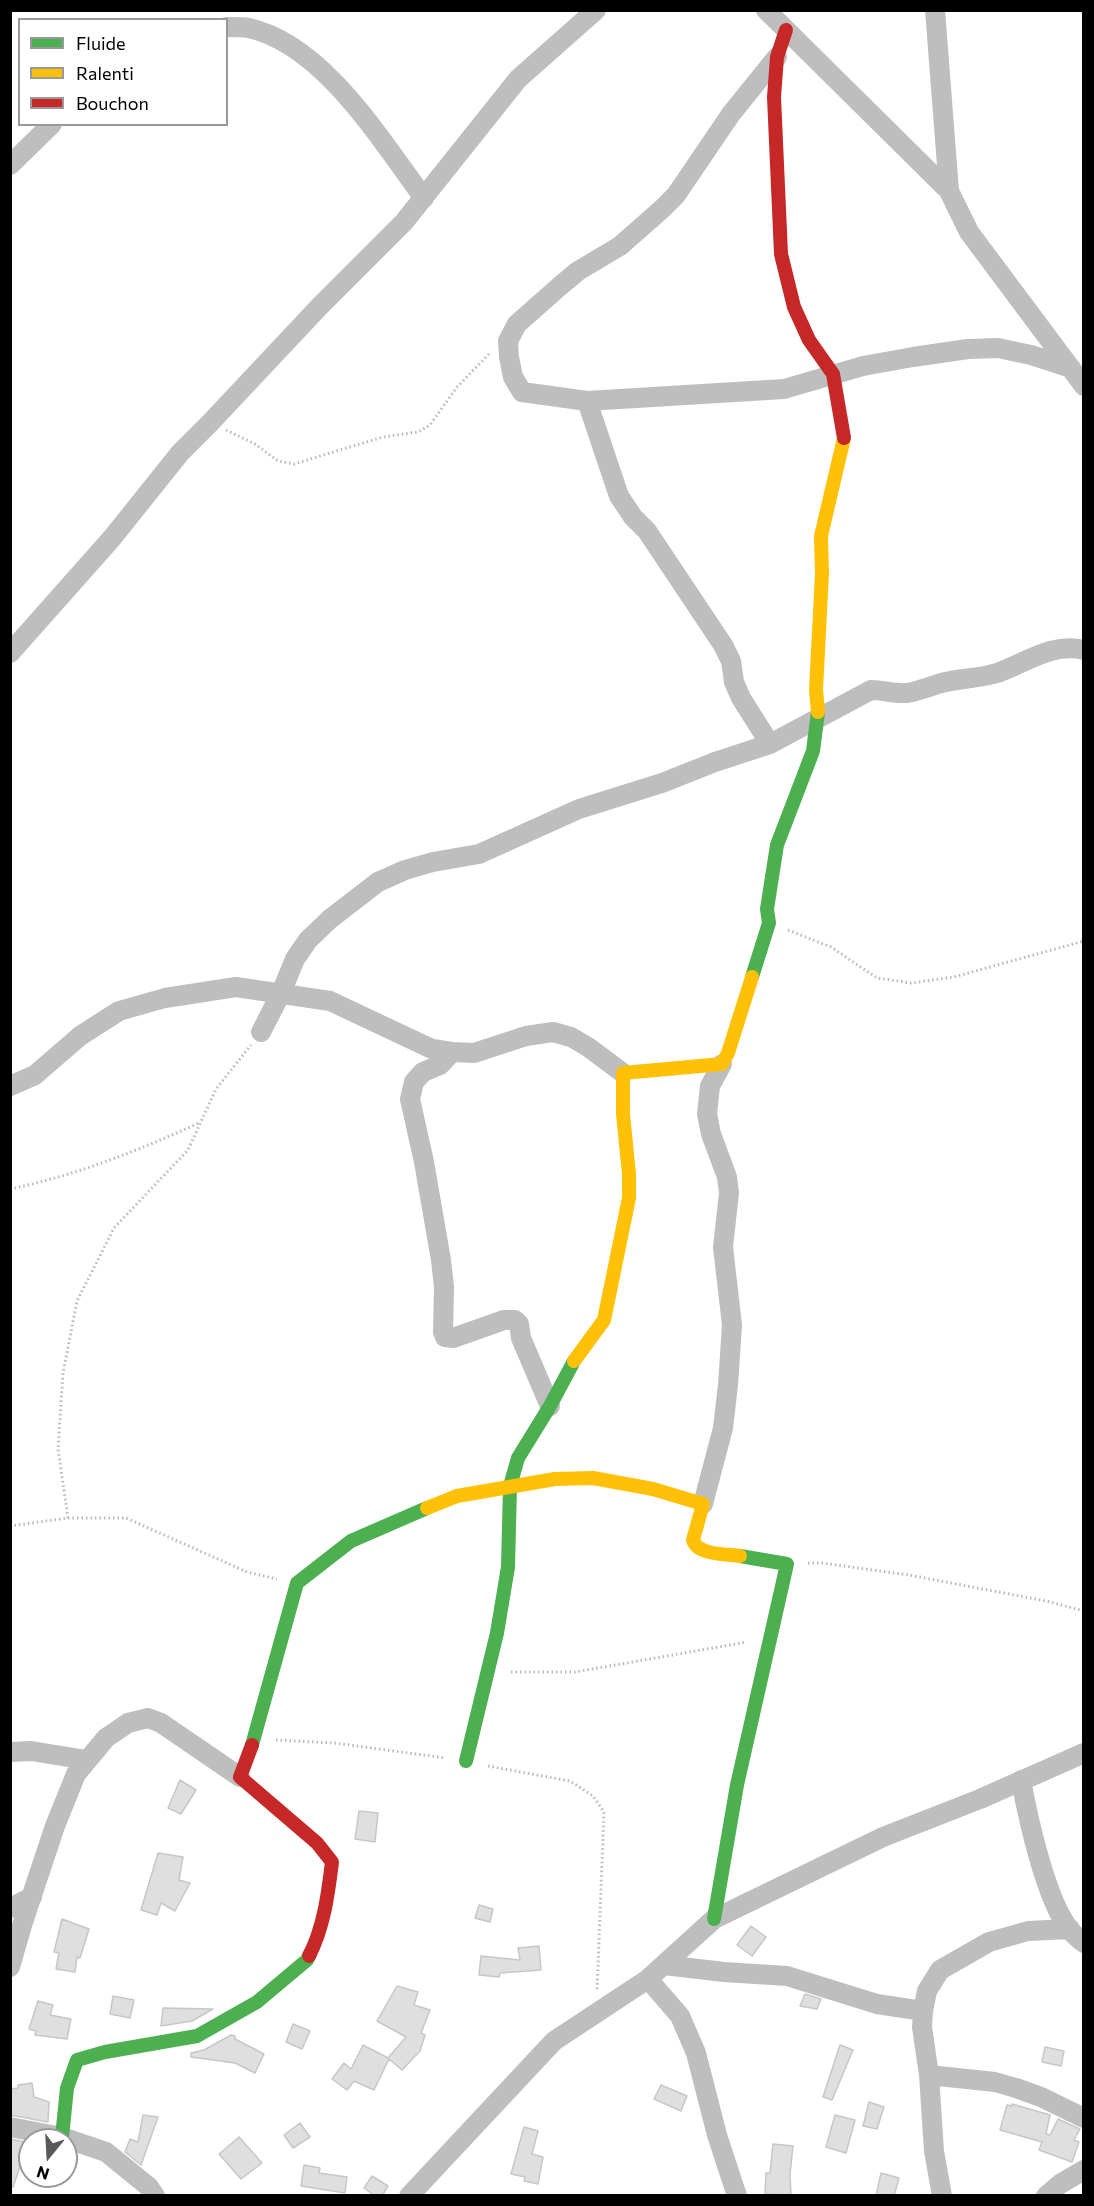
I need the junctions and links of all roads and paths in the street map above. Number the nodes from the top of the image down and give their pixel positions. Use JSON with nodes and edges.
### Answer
{"nodes":[{"id":1,"x":596,"y":10,"type":"edge"},
{"id":2,"x":766,"y":10,"type":"edge"},
{"id":3,"x":935,"y":10,"type":"edge"},
{"id":4,"x":228,"y":27,"type":"edge"},
{"id":5,"x":786,"y":30,"type":"junction"},
{"id":6,"x":777,"y":57,"type":"junction"},
{"id":7,"x":50,"y":126,"type":"edge"},
{"id":8,"x":10,"y":165,"type":"edge"},
{"id":9,"x":949,"y":191,"type":"junction"},
{"id":10,"x":424,"y":198,"type":"junction"},
{"id":11,"x":508,"y":341,"type":"junction"},
{"id":12,"x":1071,"y":369,"type":"junction"},
{"id":13,"x":833,"y":374,"type":"junction"},
{"id":14,"x":1083,"y":386,"type":"edge"},
{"id":15,"x":587,"y":401,"type":"junction"},
{"id":16,"x":210,"y":423,"type":"junction"},
{"id":17,"x":1083,"y":650,"type":"edge"},
{"id":18,"x":10,"y":652,"type":"edge"},
{"id":19,"x":818,"y":717,"type":"junction"},
{"id":20,"x":770,"y":744,"type":"junction"},
{"id":21,"x":769,"y":923,"type":"junction"},
{"id":22,"x":1083,"y":941,"type":"edge"},
{"id":23,"x":281,"y":993,"type":"junction"},
{"id":24,"x":261,"y":1032,"type":"joint"},
{"id":25,"x":452,"y":1052,"type":"junction"},
{"id":26,"x":722,"y":1064,"type":"junction"},
{"id":27,"x":624,"y":1073,"type":"junction"},
{"id":28,"x":10,"y":1086,"type":"edge"},
{"id":29,"x":201,"y":1122,"type":"junction"},
{"id":30,"x":10,"y":1189,"type":"edge"},
{"id":31,"x":550,"y":1406,"type":"junction"},
{"id":32,"x":510,"y":1486,"type":"junction"},
{"id":33,"x":704,"y":1504,"type":"junction"},
{"id":34,"x":68,"y":1518,"type":"junction"},
{"id":35,"x":10,"y":1526,"type":"edge"},
{"id":36,"x":788,"y":1564,"type":"junction"},
{"id":37,"x":297,"y":1583,"type":"junction"},
{"id":38,"x":1083,"y":1611,"type":"edge"},
{"id":39,"x":770,"y":1639,"type":"junction"},
{"id":40,"x":488,"y":1672,"type":"junction"},
{"id":41,"x":254,"y":1739,"type":"junction"},
{"id":42,"x":10,"y":1752,"type":"edge"},
{"id":43,"x":1083,"y":1753,"type":"edge"},
{"id":44,"x":87,"y":1760,"type":"junction"},
{"id":45,"x":466,"y":1761,"type":"junction"},
{"id":46,"x":240,"y":1777,"type":"junction"},
{"id":47,"x":1021,"y":1780,"type":"junction"},
{"id":48,"x":32,"y":1897,"type":"junction"},
{"id":49,"x":10,"y":1908,"type":"edge"},
{"id":50,"x":714,"y":1919,"type":"junction"},
{"id":51,"x":1076,"y":1936,"type":"edge"},
{"id":52,"x":664,"y":1965,"type":"junction"},
{"id":53,"x":10,"y":1967,"type":"edge"},
{"id":54,"x":648,"y":1979,"type":"junction"},
{"id":55,"x":923,"y":2011,"type":"junction"},
{"id":56,"x":596,"y":2013,"type":"junction"},
{"id":57,"x":929,"y":2075,"type":"junction"},
{"id":58,"x":1083,"y":2118,"type":"edge"},
{"id":59,"x":63,"y":2128,"type":"edge"},
{"id":60,"x":78,"y":2142,"type":"edge"},
{"id":61,"x":1083,"y":2170,"type":"edge"},
{"id":62,"x":155,"y":2196,"type":"edge"},
{"id":63,"x":409,"y":2196,"type":"edge"},
{"id":64,"x":737,"y":2196,"type":"edge"},
{"id":65,"x":942,"y":2196,"type":"edge"},
{"id":66,"x":1046,"y":2196,"type":"edge"}],
"edges":[{"from":1,"to":10,"type":"street"},
{"from":2,"to":5,"type":"street"},
{"from":3,"to":9,"type":"street"},
{"from":4,"to":10,"type":"street"},
{"from":5,"to":6,"type":"street"},
{"from":5,"to":9,"type":"street"},
{"from":6,"to":11,"type":"street"},
{"from":6,"to":13,"type":"street"},
{"from":7,"to":8,"type":"street"},
{"from":9,"to":12,"type":"street"},
{"from":10,"to":16,"type":"street"},
{"from":11,"to":15,"type":"street"},
{"from":11,"to":16,"type":"path"},
{"from":12,"to":13,"type":"street"},
{"from":12,"to":14,"type":"street"},
{"from":13,"to":15,"type":"street"},
{"from":13,"to":19,"type":"street"},
{"from":15,"to":20,"type":"street"},
{"from":16,"to":18,"type":"street"},
{"from":17,"to":19,"type":"street"},
{"from":19,"to":20,"type":"street"},
{"from":19,"to":21,"type":"street"},
{"from":20,"to":23,"type":"street"},
{"from":21,"to":22,"type":"path"},
{"from":21,"to":26,"type":"street"},
{"from":23,"to":24,"type":"street"},
{"from":23,"to":25,"type":"street"},
{"from":23,"to":28,"type":"street"},
{"from":24,"to":29,"type":"path"},
{"from":25,"to":27,"type":"street"},
{"from":25,"to":31,"type":"street"},
{"from":26,"to":27,"type":"street"},
{"from":26,"to":33,"type":"street"},
{"from":27,"to":31,"type":"street"},
{"from":29,"to":30,"type":"path"},
{"from":29,"to":34,"type":"path"},
{"from":31,"to":32,"type":"street"},
{"from":32,"to":33,"type":"street"},
{"from":32,"to":37,"type":"street"},
{"from":32,"to":40,"type":"street"},
{"from":33,"to":36,"type":"street"},
{"from":34,"to":35,"type":"path"},
{"from":34,"to":37,"type":"path"},
{"from":36,"to":38,"type":"path"},
{"from":36,"to":39,"type":"street"},
{"from":37,"to":41,"type":"street"},
{"from":39,"to":40,"type":"path"},
{"from":39,"to":50,"type":"street"},
{"from":40,"to":45,"type":"street"},
{"from":41,"to":45,"type":"path"},
{"from":41,"to":46,"type":"street"},
{"from":42,"to":44,"type":"street"},
{"from":43,"to":47,"type":"street"},
{"from":44,"to":46,"type":"street"},
{"from":44,"to":48,"type":"street"},
{"from":45,"to":56,"type":"path"},
{"from":46,"to":59,"type":"street"},
{"from":47,"to":50,"type":"street"},
{"from":47,"to":51,"type":"street"},
{"from":48,"to":49,"type":"street"},
{"from":48,"to":53,"type":"street"},
{"from":50,"to":52,"type":"street"},
{"from":51,"to":55,"type":"street"},
{"from":52,"to":54,"type":"street"},
{"from":52,"to":55,"type":"street"},
{"from":54,"to":56,"type":"street"},
{"from":54,"to":64,"type":"street"},
{"from":55,"to":57,"type":"street"},
{"from":56,"to":63,"type":"street"},
{"from":57,"to":58,"type":"street"},
{"from":57,"to":65,"type":"street"},
{"from":60,"to":62,"type":"street"},
{"from":61,"to":66,"type":"street"}]}
